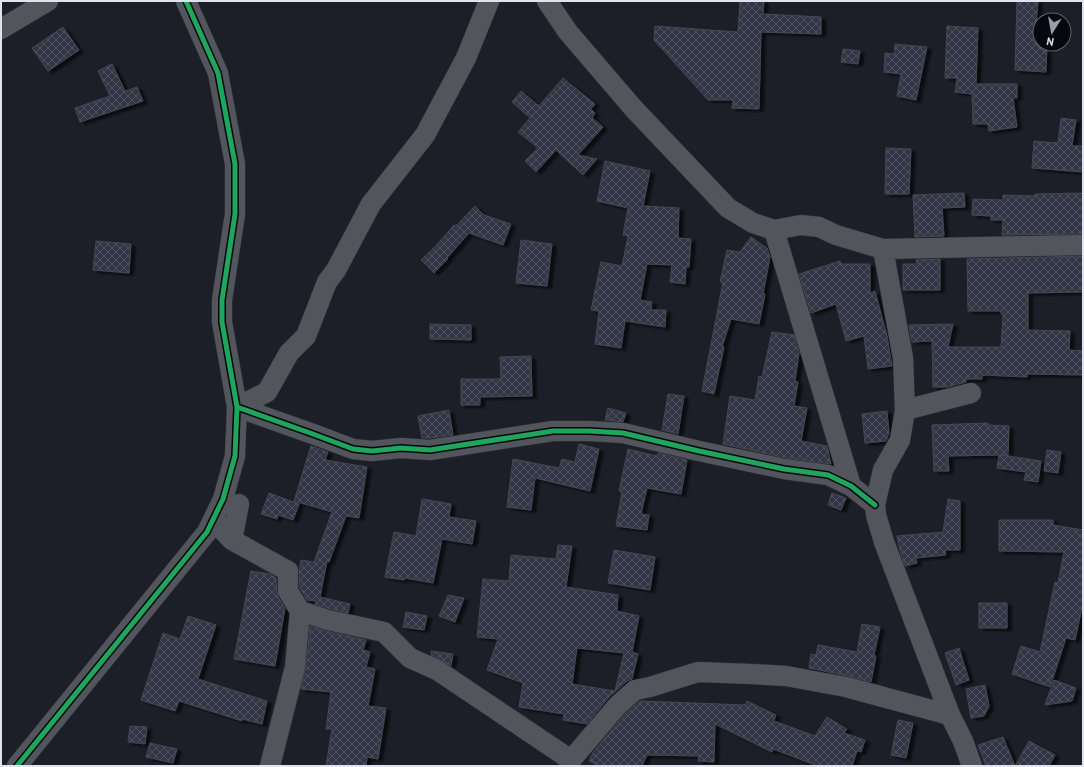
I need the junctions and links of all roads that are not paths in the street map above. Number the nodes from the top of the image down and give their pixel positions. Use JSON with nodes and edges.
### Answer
{"nodes":[{"id":1,"x":186,"y":1,"type":"edge"},
{"id":2,"x":489,"y":1,"type":"edge"},
{"id":3,"x":546,"y":1,"type":"edge"},
{"id":4,"x":39,"y":3,"type":"edge"},
{"id":5,"x":1,"y":29,"type":"edge"},
{"id":6,"x":774,"y":230,"type":"junction"},
{"id":7,"x":1083,"y":245,"type":"edge"},
{"id":8,"x":883,"y":249,"type":"junction"},
{"id":9,"x":971,"y":393,"type":"dead end"},
{"id":10,"x":237,"y":407,"type":"junction"},
{"id":11,"x":905,"y":410,"type":"junction"},
{"id":12,"x":851,"y":486,"type":"junction"},
{"id":13,"x":239,"y":504,"type":"dead end"},
{"id":14,"x":875,"y":505,"type":"junction"},
{"id":15,"x":213,"y":520,"type":"junction"},
{"id":16,"x":232,"y":540,"type":"junction"},
{"id":17,"x":300,"y":611,"type":"junction"},
{"id":18,"x":950,"y":715,"type":"junction"},
{"id":19,"x":571,"y":763,"type":"edge"},
{"id":20,"x":17,"y":766,"type":"edge"},
{"id":21,"x":270,"y":766,"type":"edge"},
{"id":22,"x":972,"y":766,"type":"edge"}],
"edges":[{"from":1,"to":10,"type":"street"},
{"from":2,"to":10,"type":"street"},
{"from":3,"to":6,"type":"street"},
{"from":4,"to":5,"type":"street"},
{"from":6,"to":8,"type":"street"},
{"from":6,"to":12,"type":"street"},
{"from":7,"to":8,"type":"street"},
{"from":8,"to":11,"type":"street"},
{"from":9,"to":11,"type":"street"},
{"from":10,"to":12,"type":"street"},
{"from":10,"to":15,"type":"street"},
{"from":11,"to":14,"type":"street"},
{"from":12,"to":14,"type":"street"},
{"from":13,"to":16,"type":"street"},
{"from":14,"to":18,"type":"street"},
{"from":15,"to":16,"type":"street"},
{"from":15,"to":20,"type":"street"},
{"from":16,"to":17,"type":"street"},
{"from":17,"to":19,"type":"street"},
{"from":17,"to":21,"type":"street"},
{"from":18,"to":19,"type":"street"},
{"from":18,"to":22,"type":"street"}]}
